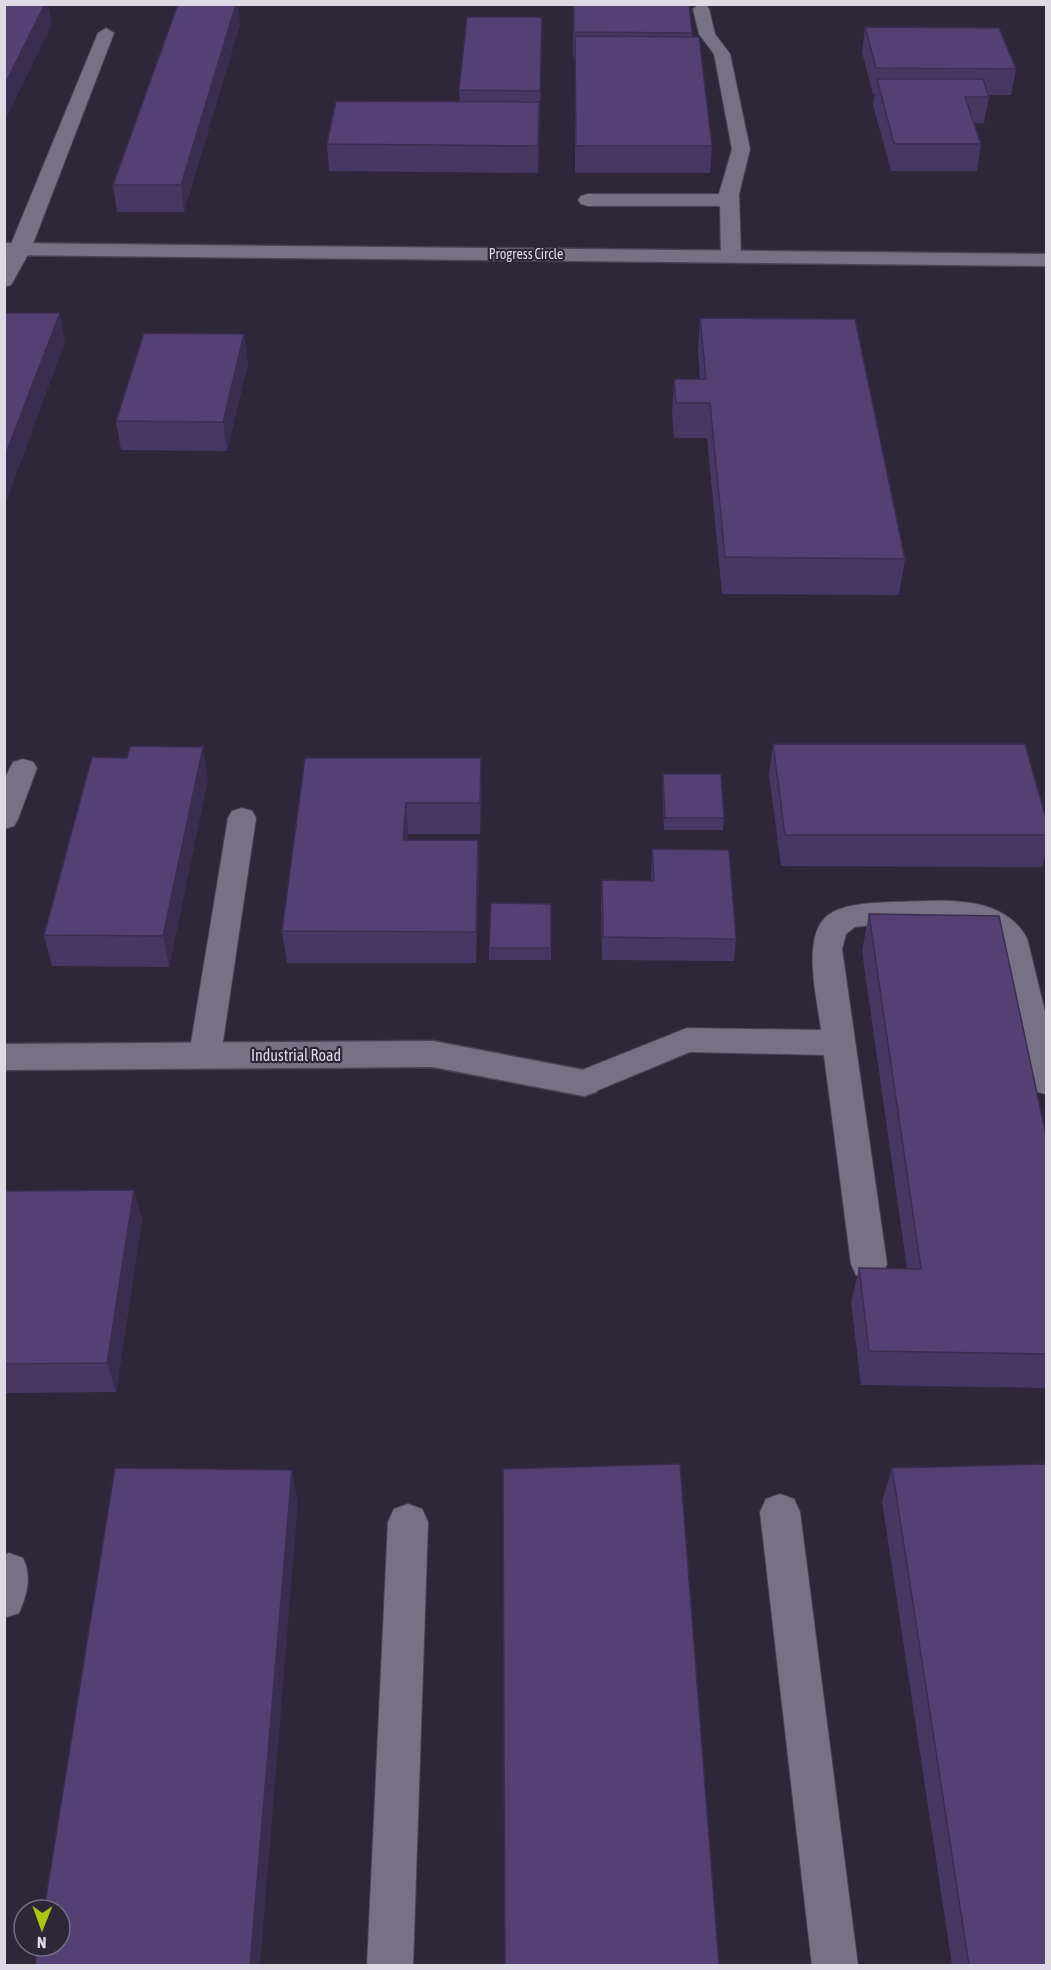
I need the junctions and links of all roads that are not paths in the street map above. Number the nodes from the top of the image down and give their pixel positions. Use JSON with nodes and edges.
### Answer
{"nodes":[{"id":1,"x":701,"y":9,"type":"dead end"},
{"id":2,"x":106,"y":33,"type":"dead end"},
{"id":3,"x":588,"y":200,"type":"dead end"},
{"id":4,"x":730,"y":200,"type":"junction"},
{"id":5,"x":13,"y":249,"type":"edge"},
{"id":6,"x":731,"y":256,"type":"junction"},
{"id":7,"x":1047,"y":260,"type":"edge"},
{"id":8,"x":4,"y":281,"type":"edge"},
{"id":9,"x":23,"y":768,"type":"dead end"},
{"id":10,"x":243,"y":818,"type":"dead end"},
{"id":11,"x":4,"y":819,"type":"edge"},
{"id":12,"x":838,"y":1043,"type":"junction"},
{"id":13,"x":205,"y":1055,"type":"junction"},
{"id":14,"x":4,"y":1057,"type":"edge"},
{"id":15,"x":1047,"y":1082,"type":"edge"},
{"id":16,"x":584,"y":1083,"type":"joint"},
{"id":17,"x":869,"y":1264,"type":"dead end"},
{"id":18,"x":780,"y":1512,"type":"dead end"},
{"id":19,"x":408,"y":1522,"type":"dead end"},
{"id":20,"x":390,"y":1965,"type":"edge"},
{"id":21,"x":835,"y":1965,"type":"edge"}],
"edges":[{"from":1,"to":4,"type":"lane"},
{"from":2,"to":5,"type":"lane"},
{"from":3,"to":4,"type":"lane"},
{"from":4,"to":6,"type":"lane"},
{"from":5,"to":6,"type":"street","name":"Progress Circle"},
{"from":5,"to":8,"type":"lane"},
{"from":6,"to":7,"type":"street","name":"Progress Circle"},
{"from":9,"to":11,"type":"lane"},
{"from":10,"to":13,"type":"lane"},
{"from":12,"to":15,"type":"lane"},
{"from":12,"to":16,"type":"lane"},
{"from":12,"to":17,"type":"lane"},
{"from":13,"to":14,"type":"street","name":"Industrial Road"},
{"from":13,"to":16,"type":"street","name":"Industrial Road"},
{"from":18,"to":21,"type":"lane"},
{"from":19,"to":20,"type":"lane"}]}
